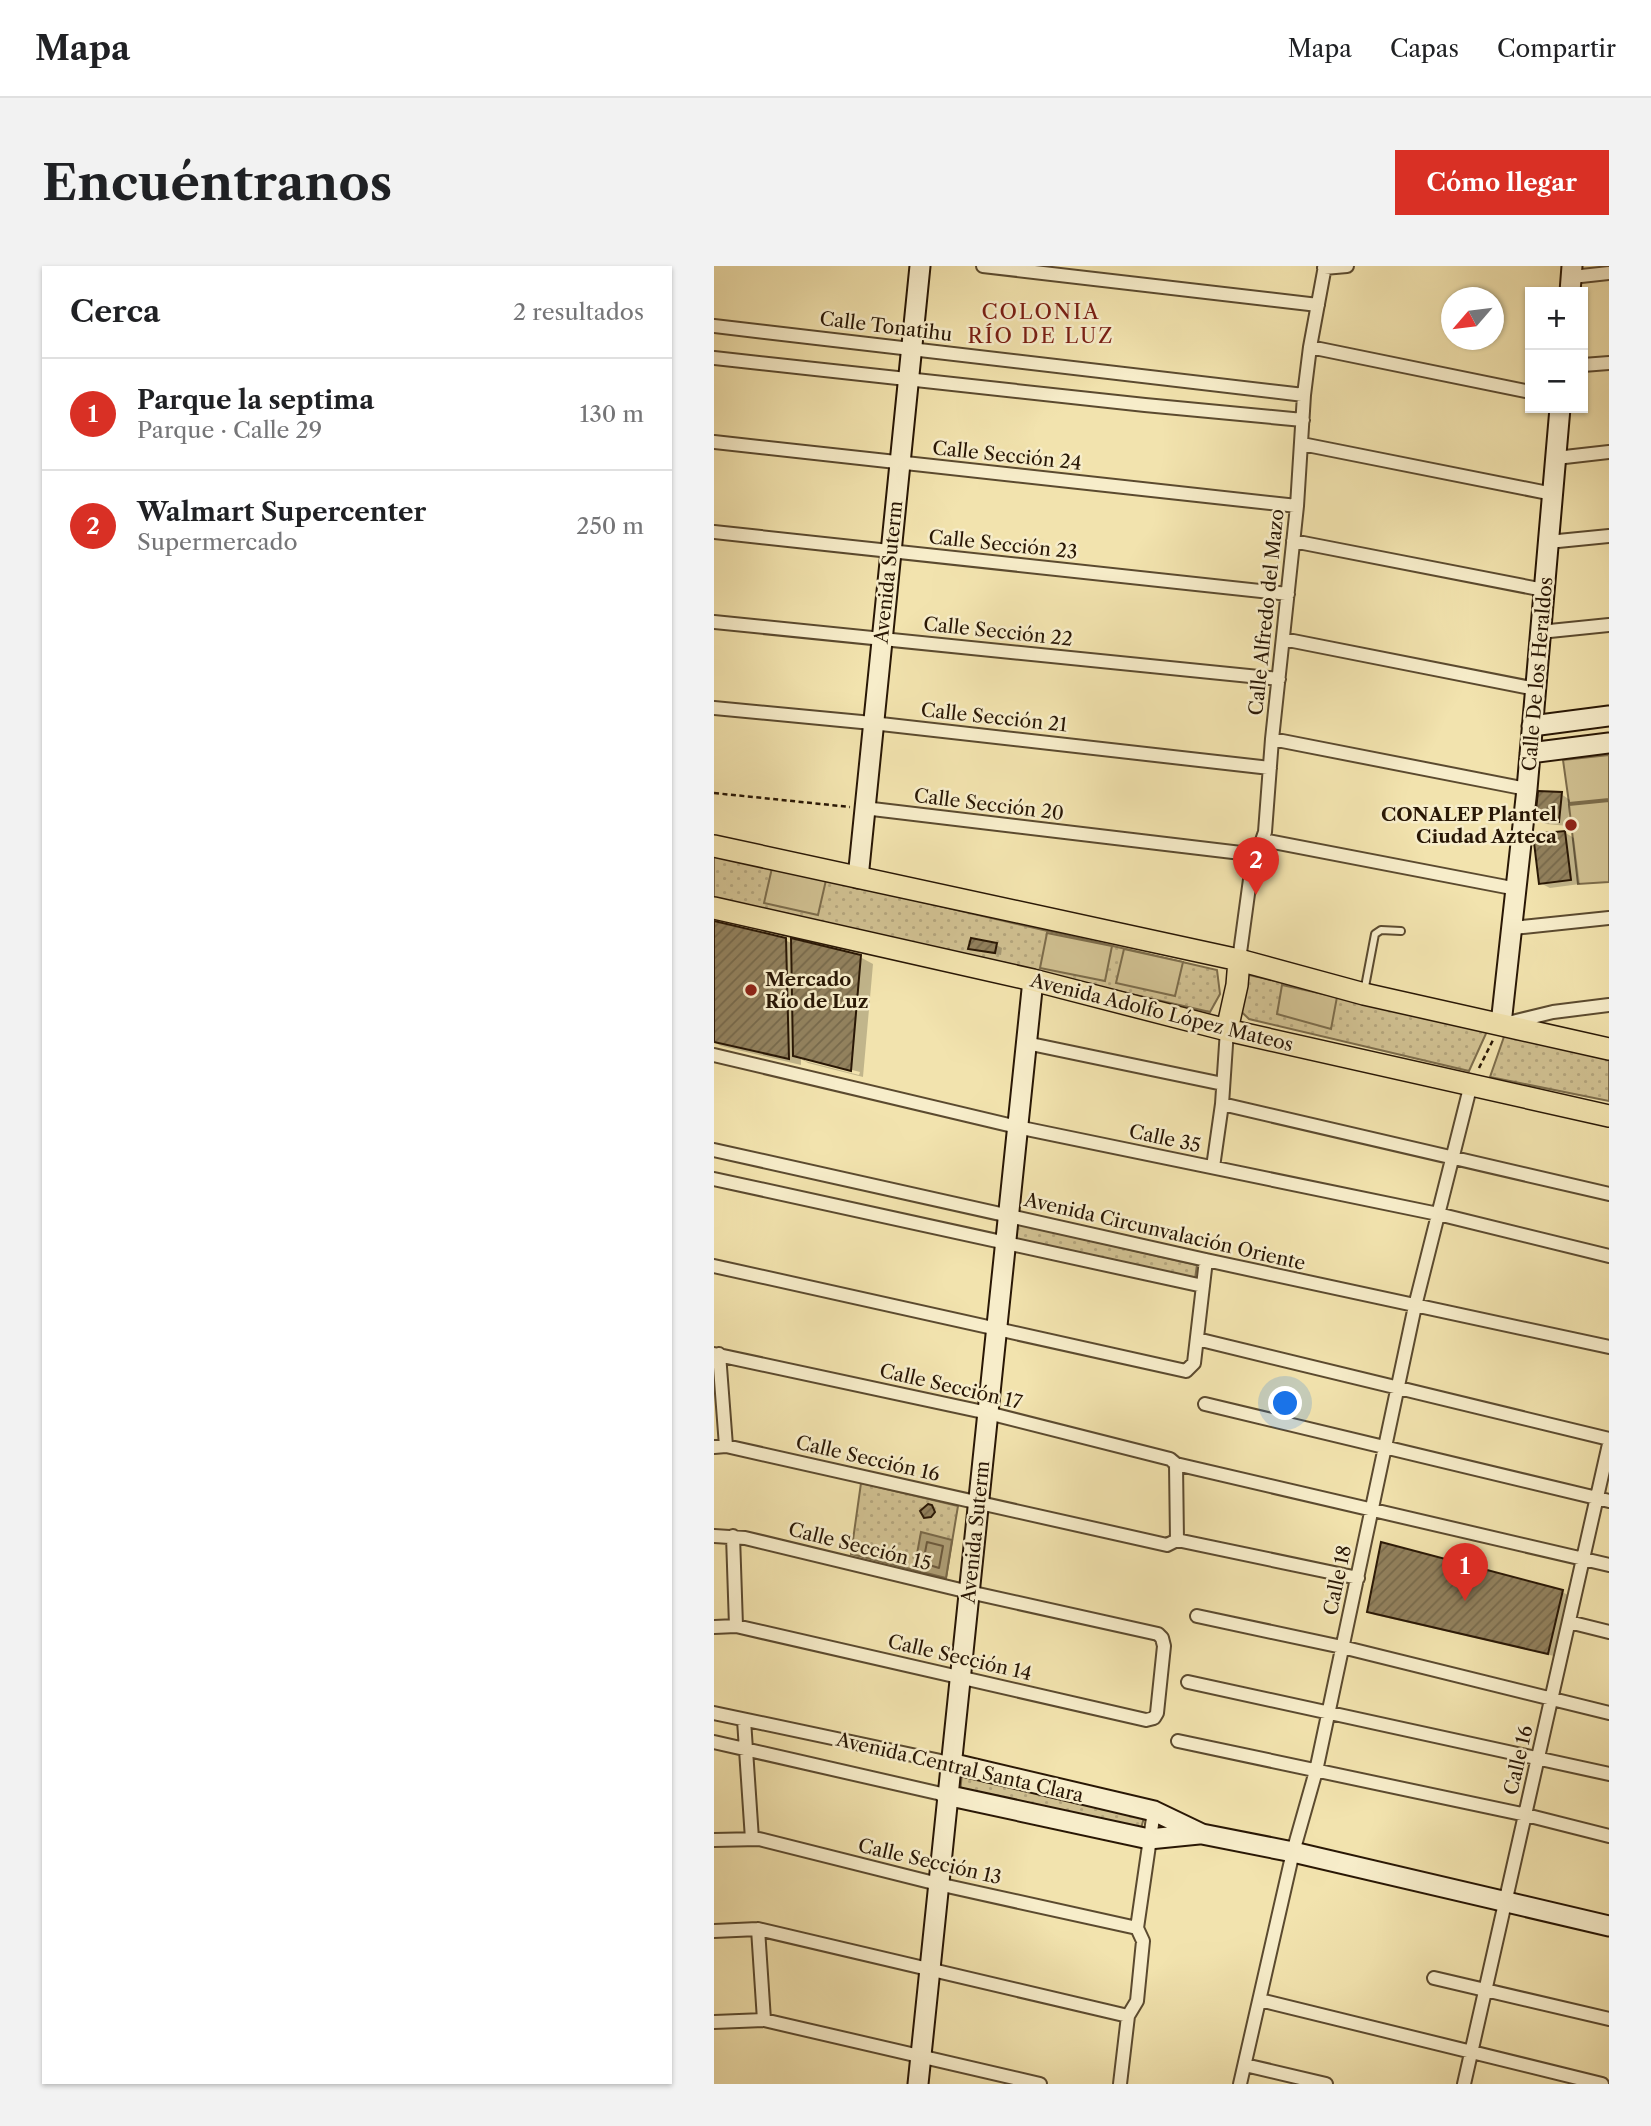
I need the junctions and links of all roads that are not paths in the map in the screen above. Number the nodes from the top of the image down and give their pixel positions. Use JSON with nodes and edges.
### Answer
{"nodes":[{"id":1,"x":920,"y":266,"type":"edge"},
{"id":2,"x":983,"y":266,"type":"edge"},
{"id":3,"x":1347,"y":266,"type":"edge"},
{"id":4,"x":1324,"y":267,"type":"edge"},
{"id":5,"x":1609,"y":273,"type":"edge"},
{"id":6,"x":1572,"y":278,"type":"edge"},
{"id":7,"x":1318,"y":305,"type":"junction"},
{"id":8,"x":714,"y":326,"type":"edge"},
{"id":9,"x":1310,"y":346,"type":"junction"},
{"id":10,"x":911,"y":348,"type":"junction"},
{"id":11,"x":714,"y":358,"type":"edge"},
{"id":12,"x":1609,"y":363,"type":"edge"},
{"id":13,"x":1588,"y":365,"type":"edge"},
{"id":14,"x":908,"y":379,"type":"junction"},
{"id":15,"x":1525,"y":391,"type":"edge"},
{"id":16,"x":1304,"y":394,"type":"junction"},
{"id":17,"x":1560,"y":413,"type":"edge"},
{"id":18,"x":1303,"y":420,"type":"junction"},
{"id":19,"x":714,"y":442,"type":"edge"},
{"id":20,"x":1302,"y":444,"type":"junction"},
{"id":21,"x":1609,"y":452,"type":"edge"},
{"id":22,"x":1556,"y":458,"type":"junction"},
{"id":23,"x":900,"y":463,"type":"junction"},
{"id":24,"x":1553,"y":494,"type":"junction"},
{"id":25,"x":1297,"y":506,"type":"junction"},
{"id":26,"x":714,"y":532,"type":"edge"},
{"id":27,"x":1609,"y":536,"type":"edge"},
{"id":28,"x":1293,"y":541,"type":"junction"},
{"id":29,"x":1548,"y":542,"type":"junction"},
{"id":30,"x":891,"y":551,"type":"junction"},
{"id":31,"x":1544,"y":590,"type":"junction"},
{"id":32,"x":1288,"y":594,"type":"junction"},
{"id":33,"x":714,"y":622,"type":"edge"},
{"id":34,"x":1609,"y":625,"type":"edge"},
{"id":35,"x":1540,"y":632,"type":"junction"},
{"id":36,"x":881,"y":639,"type":"junction"},
{"id":37,"x":1283,"y":639,"type":"junction"},
{"id":38,"x":1279,"y":679,"type":"junction"},
{"id":39,"x":1536,"y":689,"type":"junction"},
{"id":40,"x":714,"y":708,"type":"edge"},
{"id":41,"x":1609,"y":716,"type":"edge"},
{"id":42,"x":872,"y":723,"type":"junction"},
{"id":43,"x":1532,"y":726,"type":"junction"},
{"id":44,"x":1272,"y":739,"type":"junction"},
{"id":45,"x":1609,"y":743,"type":"edge"},
{"id":46,"x":1530,"y":753,"type":"junction"},
{"id":47,"x":1270,"y":768,"type":"junction"},
{"id":48,"x":1527,"y":789,"type":"junction"},
{"id":49,"x":864,"y":808,"type":"junction"},
{"id":50,"x":1264,"y":839,"type":"junction"},
{"id":51,"x":714,"y":846,"type":"edge"},
{"id":52,"x":1258,"y":855,"type":"junction"},
{"id":53,"x":858,"y":878,"type":"junction"},
{"id":54,"x":1517,"y":889,"type":"junction"},
{"id":55,"x":714,"y":908,"type":"edge"},
{"id":56,"x":1609,"y":918,"type":"edge"},
{"id":57,"x":1513,"y":928,"type":"junction"},
{"id":58,"x":1401,"y":931,"type":"dead end"},
{"id":59,"x":1238,"y":960,"type":"junction"},
{"id":60,"x":1033,"y":980,"type":"junction"},
{"id":61,"x":1364,"y":993,"type":"junction"},
{"id":62,"x":1609,"y":1005,"type":"edge"},
{"id":63,"x":1501,"y":1024,"type":"junction"},
{"id":64,"x":1227,"y":1031,"type":"junction"},
{"id":65,"x":1026,"y":1043,"type":"junction"},
{"id":66,"x":1609,"y":1049,"type":"edge"},
{"id":67,"x":714,"y":1055,"type":"edge"},
{"id":68,"x":1223,"y":1084,"type":"junction"},
{"id":69,"x":1471,"y":1084,"type":"junction"},
{"id":70,"x":1222,"y":1104,"type":"junction"},
{"id":71,"x":1609,"y":1116,"type":"edge"},
{"id":72,"x":1017,"y":1127,"type":"junction"},
{"id":73,"x":714,"y":1150,"type":"edge"},
{"id":74,"x":1452,"y":1158,"type":"junction"},
{"id":75,"x":1213,"y":1167,"type":"junction"},
{"id":76,"x":714,"y":1179,"type":"edge"},
{"id":77,"x":1609,"y":1194,"type":"edge"},
{"id":78,"x":1438,"y":1214,"type":"junction"},
{"id":79,"x":1009,"y":1216,"type":"junction"},
{"id":80,"x":1006,"y":1241,"type":"junction"},
{"id":81,"x":1609,"y":1256,"type":"edge"},
{"id":82,"x":1206,"y":1260,"type":"junction"},
{"id":83,"x":714,"y":1266,"type":"edge"},
{"id":84,"x":1203,"y":1286,"type":"junction"},
{"id":85,"x":1415,"y":1306,"type":"junction"},
{"id":86,"x":997,"y":1330,"type":"junction"},
{"id":87,"x":1197,"y":1339,"type":"junction"},
{"id":88,"x":1609,"y":1347,"type":"edge"},
{"id":89,"x":716,"y":1354,"type":"edge"},
{"id":90,"x":1396,"y":1389,"type":"junction"},
{"id":91,"x":1205,"y":1404,"type":"dead end"},
{"id":92,"x":988,"y":1413,"type":"junction"},
{"id":93,"x":1609,"y":1441,"type":"edge"},
{"id":94,"x":720,"y":1446,"type":"edge"},
{"id":95,"x":1384,"y":1448,"type":"junction"},
{"id":96,"x":1176,"y":1464,"type":"junction"},
{"id":97,"x":1603,"y":1499,"type":"edge"},
{"id":98,"x":979,"y":1503,"type":"junction"},
{"id":99,"x":1371,"y":1508,"type":"junction"},
{"id":100,"x":714,"y":1536,"type":"edge"},
{"id":101,"x":733,"y":1536,"type":"junction"},
{"id":102,"x":1177,"y":1541,"type":"junction"},
{"id":103,"x":1583,"y":1559,"type":"junction"},
{"id":104,"x":1609,"y":1565,"type":"edge"},
{"id":105,"x":1358,"y":1578,"type":"junction"},
{"id":106,"x":969,"y":1592,"type":"junction"},
{"id":107,"x":1197,"y":1616,"type":"dead end"},
{"id":108,"x":1569,"y":1622,"type":"junction"},
{"id":109,"x":736,"y":1626,"type":"junction"},
{"id":110,"x":714,"y":1627,"type":"edge"},
{"id":111,"x":1609,"y":1632,"type":"edge"},
{"id":112,"x":1342,"y":1647,"type":"junction"},
{"id":113,"x":1161,"y":1676,"type":"joint"},
{"id":114,"x":959,"y":1677,"type":"junction"},
{"id":115,"x":1188,"y":1682,"type":"dead end"},
{"id":116,"x":1552,"y":1700,"type":"junction"},
{"id":117,"x":1329,"y":1712,"type":"junction"},
{"id":118,"x":714,"y":1713,"type":"edge"},
{"id":119,"x":1609,"y":1713,"type":"edge"},
{"id":120,"x":744,"y":1720,"type":"junction"},
{"id":121,"x":1178,"y":1741,"type":"dead end"},
{"id":122,"x":714,"y":1742,"type":"edge"},
{"id":123,"x":746,"y":1749,"type":"junction"},
{"id":124,"x":1539,"y":1758,"type":"junction"},
{"id":125,"x":950,"y":1763,"type":"junction"},
{"id":126,"x":1316,"y":1771,"type":"junction"},
{"id":127,"x":1609,"y":1773,"type":"edge"},
{"id":128,"x":946,"y":1796,"type":"junction"},
{"id":129,"x":1154,"y":1811,"type":"junction"},
{"id":130,"x":1526,"y":1815,"type":"junction"},
{"id":131,"x":1202,"y":1834,"type":"junction"},
{"id":132,"x":1609,"y":1836,"type":"edge"},
{"id":133,"x":752,"y":1839,"type":"junction"},
{"id":134,"x":1149,"y":1839,"type":"junction"},
{"id":135,"x":714,"y":1840,"type":"edge"},
{"id":136,"x":1293,"y":1852,"type":"junction"},
{"id":137,"x":938,"y":1884,"type":"junction"},
{"id":138,"x":1506,"y":1902,"type":"junction"},
{"id":139,"x":1609,"y":1926,"type":"edge"},
{"id":140,"x":1137,"y":1928,"type":"junction"},
{"id":141,"x":758,"y":1929,"type":"junction"},
{"id":142,"x":714,"y":1931,"type":"edge"},
{"id":143,"x":930,"y":1968,"type":"junction"},
{"id":144,"x":1434,"y":1978,"type":"dead end"},
{"id":145,"x":1486,"y":1990,"type":"junction"},
{"id":146,"x":1260,"y":2000,"type":"junction"},
{"id":147,"x":1128,"y":2016,"type":"junction"},
{"id":148,"x":1609,"y":2019,"type":"edge"},
{"id":149,"x":764,"y":2020,"type":"junction"},
{"id":150,"x":714,"y":2022,"type":"edge"},
{"id":151,"x":1472,"y":2052,"type":"junction"},
{"id":152,"x":921,"y":2056,"type":"junction"},
{"id":153,"x":1245,"y":2065,"type":"junction"},
{"id":154,"x":918,"y":2084,"type":"edge"},
{"id":155,"x":1040,"y":2084,"type":"edge"},
{"id":156,"x":1120,"y":2084,"type":"edge"},
{"id":157,"x":1240,"y":2084,"type":"edge"},
{"id":158,"x":1326,"y":2084,"type":"edge"},
{"id":159,"x":1464,"y":2084,"type":"edge"},
{"id":160,"x":1602,"y":2084,"type":"edge"}],
"edges":[{"from":1,"to":10,"type":"street","name":"Avenida Suterm"},
{"from":2,"to":7,"type":"street"},
{"from":3,"to":4,"type":"street"},
{"from":4,"to":7,"type":"street","name":"Calle Alfredo del Mazo"},
{"from":5,"to":6,"type":"street"},
{"from":7,"to":9,"type":"street","name":"Calle Alfredo del Mazo"},
{"from":8,"to":10,"type":"street","name":"Calle Tonatihu"},
{"from":9,"to":15,"type":"street"},
{"from":9,"to":16,"type":"street","name":"Calle Alfredo del Mazo"},
{"from":10,"to":14,"type":"street","name":"Avenida Suterm"},
{"from":10,"to":16,"type":"street","name":"Calle Tonatihu"},
{"from":11,"to":14,"type":"street"},
{"from":12,"to":13,"type":"street"},
{"from":14,"to":18,"type":"street"},
{"from":14,"to":23,"type":"street","name":"Avenida Suterm"},
{"from":16,"to":18,"type":"street","name":"Calle Alfredo del Mazo"},
{"from":17,"to":22,"type":"street","name":"Calle De los Heraldos"},
{"from":18,"to":20,"type":"street","name":"Calle Alfredo del Mazo"},
{"from":19,"to":23,"type":"street","name":"Calle Sección 24"},
{"from":20,"to":24,"type":"street"},
{"from":20,"to":25,"type":"street","name":"Calle Alfredo del Mazo"},
{"from":21,"to":22,"type":"street"},
{"from":22,"to":24,"type":"street","name":"Calle De los Heraldos"},
{"from":23,"to":25,"type":"street","name":"Calle Sección 24"},
{"from":23,"to":30,"type":"street","name":"Avenida Suterm"},
{"from":24,"to":29,"type":"street","name":"Calle De los Heraldos"},
{"from":25,"to":28,"type":"street","name":"Calle Alfredo del Mazo"},
{"from":26,"to":30,"type":"street","name":"Calle Sección 23"},
{"from":27,"to":29,"type":"street"},
{"from":28,"to":31,"type":"street"},
{"from":28,"to":32,"type":"street","name":"Calle Alfredo del Mazo"},
{"from":29,"to":31,"type":"street","name":"Calle De los Heraldos"},
{"from":30,"to":32,"type":"street","name":"Calle Sección 23"},
{"from":30,"to":36,"type":"street","name":"Avenida Suterm"},
{"from":31,"to":35,"type":"street","name":"Calle De los Heraldos"},
{"from":32,"to":37,"type":"street","name":"Calle Alfredo del Mazo"},
{"from":33,"to":36,"type":"street","name":"Calle Sección 22"},
{"from":34,"to":35,"type":"street"},
{"from":35,"to":39,"type":"street","name":"Calle De los Heraldos"},
{"from":36,"to":38,"type":"street","name":"Calle Sección 22"},
{"from":36,"to":42,"type":"street","name":"Avenida Suterm"},
{"from":37,"to":38,"type":"street","name":"Calle Alfredo del Mazo"},
{"from":37,"to":39,"type":"street"},
{"from":38,"to":44,"type":"street","name":"Calle Alfredo del Mazo"},
{"from":39,"to":43,"type":"street","name":"Calle De los Heraldos"},
{"from":40,"to":42,"type":"street","name":"Calle Sección 21"},
{"from":41,"to":43,"type":"street"},
{"from":42,"to":47,"type":"street","name":"Calle Sección 21"},
{"from":42,"to":49,"type":"street","name":"Avenida Suterm"},
{"from":43,"to":46,"type":"street","name":"Calle De los Heraldos"},
{"from":44,"to":47,"type":"street","name":"Calle Alfredo del Mazo"},
{"from":44,"to":48,"type":"street"},
{"from":45,"to":46,"type":"street"},
{"from":46,"to":48,"type":"street","name":"Calle De los Heraldos"},
{"from":47,"to":50,"type":"street","name":"Calle Alfredo del Mazo"},
{"from":48,"to":54,"type":"street","name":"Calle De los Heraldos"},
{"from":49,"to":52,"type":"street","name":"Calle Sección 20"},
{"from":49,"to":53,"type":"street","name":"Avenida Suterm"},
{"from":50,"to":52,"type":"street","name":"Calle Alfredo del Mazo"},
{"from":50,"to":54,"type":"street"},
{"from":51,"to":53,"type":"main road"},
{"from":52,"to":59,"type":"street","name":"Calle Alfredo del Mazo"},
{"from":53,"to":59,"type":"main road"},
{"from":54,"to":57,"type":"street","name":"Calle De los Heraldos"},
{"from":55,"to":60,"type":"main road","name":"Avenida Adolfo López Mateos"},
{"from":56,"to":57,"type":"street"},
{"from":57,"to":63,"type":"street","name":"Calle De los Heraldos"},
{"from":58,"to":61,"type":"lane"},
{"from":59,"to":61,"type":"main road"},
{"from":59,"to":64,"type":"main road"},
{"from":60,"to":64,"type":"main road","name":"Avenida Adolfo López Mateos"},
{"from":60,"to":65,"type":"street","name":"Avenida Suterm"},
{"from":61,"to":63,"type":"main road"},
{"from":62,"to":63,"type":"street"},
{"from":63,"to":66,"type":"main road"},
{"from":64,"to":68,"type":"street"},
{"from":64,"to":69,"type":"main road","name":"Avenida Adolfo López Mateos"},
{"from":65,"to":68,"type":"street"},
{"from":65,"to":72,"type":"street","name":"Avenida Suterm"},
{"from":67,"to":72,"type":"street","name":"Calle 35"},
{"from":68,"to":70,"type":"street"},
{"from":69,"to":71,"type":"main road","name":"Avenida Adolfo López Mateos"},
{"from":69,"to":74,"type":"street","name":"Calle 18"},
{"from":70,"to":74,"type":"street"},
{"from":70,"to":75,"type":"street"},
{"from":72,"to":75,"type":"street","name":"Calle 35"},
{"from":72,"to":79,"type":"street","name":"Avenida Suterm"},
{"from":73,"to":79,"type":"street","name":"Avenida Circunvalación Oriente"},
{"from":74,"to":77,"type":"street"},
{"from":74,"to":78,"type":"street","name":"Calle 18"},
{"from":75,"to":78,"type":"street","name":"Calle 35"},
{"from":76,"to":80,"type":"street"},
{"from":78,"to":81,"type":"street","name":"Calle 35"},
{"from":78,"to":85,"type":"street","name":"Calle 18"},
{"from":79,"to":80,"type":"street","name":"Avenida Suterm"},
{"from":79,"to":82,"type":"street","name":"Avenida Circunvalación Oriente"},
{"from":80,"to":84,"type":"street"},
{"from":80,"to":86,"type":"street","name":"Avenida Suterm"},
{"from":82,"to":84,"type":"street"},
{"from":82,"to":85,"type":"street","name":"Avenida Circunvalación Oriente"},
{"from":83,"to":86,"type":"street"},
{"from":84,"to":87,"type":"street"},
{"from":85,"to":88,"type":"street","name":"Avenida Circunvalación Oriente"},
{"from":85,"to":90,"type":"street","name":"Calle 18"},
{"from":86,"to":87,"type":"street"},
{"from":86,"to":92,"type":"street","name":"Avenida Suterm"},
{"from":87,"to":90,"type":"street"},
{"from":89,"to":92,"type":"street","name":"Calle Sección 17"},
{"from":89,"to":94,"type":"street"},
{"from":90,"to":93,"type":"street"},
{"from":90,"to":95,"type":"street","name":"Calle 18"},
{"from":91,"to":95,"type":"street"},
{"from":92,"to":96,"type":"street","name":"Calle Sección 17"},
{"from":92,"to":98,"type":"street","name":"Avenida Suterm"},
{"from":93,"to":97,"type":"street","name":"Calle 16"},
{"from":94,"to":98,"type":"street","name":"Calle Sección 16"},
{"from":95,"to":97,"type":"street"},
{"from":95,"to":99,"type":"street","name":"Calle 18"},
{"from":96,"to":99,"type":"street","name":"Calle Sección 17"},
{"from":96,"to":102,"type":"street"},
{"from":97,"to":103,"type":"street","name":"Calle 16"},
{"from":98,"to":102,"type":"street","name":"Calle Sección 16"},
{"from":98,"to":106,"type":"street","name":"Avenida Suterm"},
{"from":99,"to":103,"type":"street","name":"Calle Sección 17"},
{"from":99,"to":105,"type":"street","name":"Calle 18"},
{"from":100,"to":101,"type":"street","name":"Calle Sección 15"},
{"from":101,"to":106,"type":"street","name":"Calle Sección 15"},
{"from":101,"to":109,"type":"street"},
{"from":102,"to":105,"type":"street","name":"Calle Sección 16"},
{"from":103,"to":104,"type":"street","name":"Calle Sección 17"},
{"from":103,"to":108,"type":"street","name":"Calle 16"},
{"from":105,"to":112,"type":"street","name":"Calle 18"},
{"from":106,"to":113,"type":"street","name":"Calle Sección 15"},
{"from":106,"to":114,"type":"street","name":"Avenida Suterm"},
{"from":107,"to":112,"type":"street"},
{"from":108,"to":111,"type":"street"},
{"from":108,"to":116,"type":"street","name":"Calle 16"},
{"from":109,"to":110,"type":"street","name":"Calle Sección 14"},
{"from":109,"to":114,"type":"street","name":"Calle Sección 14"},
{"from":112,"to":116,"type":"street"},
{"from":112,"to":117,"type":"street","name":"Calle 18"},
{"from":113,"to":114,"type":"street","name":"Calle Sección 14"},
{"from":114,"to":125,"type":"street","name":"Avenida Suterm"},
{"from":115,"to":117,"type":"street"},
{"from":116,"to":119,"type":"street"},
{"from":116,"to":124,"type":"street","name":"Calle 16"},
{"from":117,"to":124,"type":"street"},
{"from":117,"to":126,"type":"street","name":"Calle 18"},
{"from":118,"to":120,"type":"street","name":"Avenida Central Santa Clara"},
{"from":120,"to":123,"type":"street"},
{"from":120,"to":125,"type":"street","name":"Avenida Central Santa Clara"},
{"from":121,"to":126,"type":"street"},
{"from":122,"to":123,"type":"street","name":"Avenida Central Santa Clara"},
{"from":123,"to":128,"type":"street","name":"Avenida Central Santa Clara"},
{"from":123,"to":133,"type":"street"},
{"from":124,"to":127,"type":"street"},
{"from":124,"to":130,"type":"street","name":"Calle 16"},
{"from":125,"to":128,"type":"street","name":"Avenida Suterm"},
{"from":125,"to":129,"type":"street","name":"Avenida Central Santa Clara"},
{"from":126,"to":130,"type":"street"},
{"from":126,"to":136,"type":"street","name":"Calle 18"},
{"from":128,"to":134,"type":"street","name":"Avenida Central Santa Clara"},
{"from":128,"to":137,"type":"street","name":"Avenida Suterm"},
{"from":129,"to":131,"type":"street","name":"Avenida Central Santa Clara"},
{"from":129,"to":134,"type":"street"},
{"from":130,"to":132,"type":"street"},
{"from":130,"to":138,"type":"street","name":"Calle 16"},
{"from":131,"to":134,"type":"street","name":"Avenida Central Santa Clara"},
{"from":131,"to":136,"type":"street","name":"Avenida Central Santa Clara"},
{"from":133,"to":135,"type":"street","name":"Calle Sección 13"},
{"from":133,"to":137,"type":"street","name":"Calle Sección 13"},
{"from":134,"to":140,"type":"street"},
{"from":136,"to":138,"type":"street","name":"Avenida Central Santa Clara"},
{"from":136,"to":146,"type":"street","name":"Calle 18"},
{"from":137,"to":140,"type":"street","name":"Calle Sección 13"},
{"from":137,"to":143,"type":"street","name":"Avenida Suterm"},
{"from":138,"to":139,"type":"street","name":"Avenida Central Santa Clara"},
{"from":138,"to":145,"type":"street","name":"Calle 16"},
{"from":140,"to":147,"type":"street"},
{"from":141,"to":142,"type":"street"},
{"from":141,"to":143,"type":"street"},
{"from":141,"to":149,"type":"street"},
{"from":143,"to":147,"type":"street"},
{"from":143,"to":152,"type":"street","name":"Avenida Suterm"},
{"from":144,"to":145,"type":"street"},
{"from":145,"to":148,"type":"street"},
{"from":145,"to":151,"type":"street","name":"Calle 16"},
{"from":146,"to":151,"type":"street"},
{"from":146,"to":153,"type":"street","name":"Calle 18"},
{"from":147,"to":156,"type":"street"},
{"from":149,"to":150,"type":"street"},
{"from":149,"to":152,"type":"street"},
{"from":151,"to":159,"type":"street","name":"Calle 16"},
{"from":151,"to":160,"type":"street"},
{"from":152,"to":154,"type":"street","name":"Avenida Suterm"},
{"from":152,"to":155,"type":"street"},
{"from":153,"to":157,"type":"street","name":"Calle 18"},
{"from":153,"to":158,"type":"street"}]}
